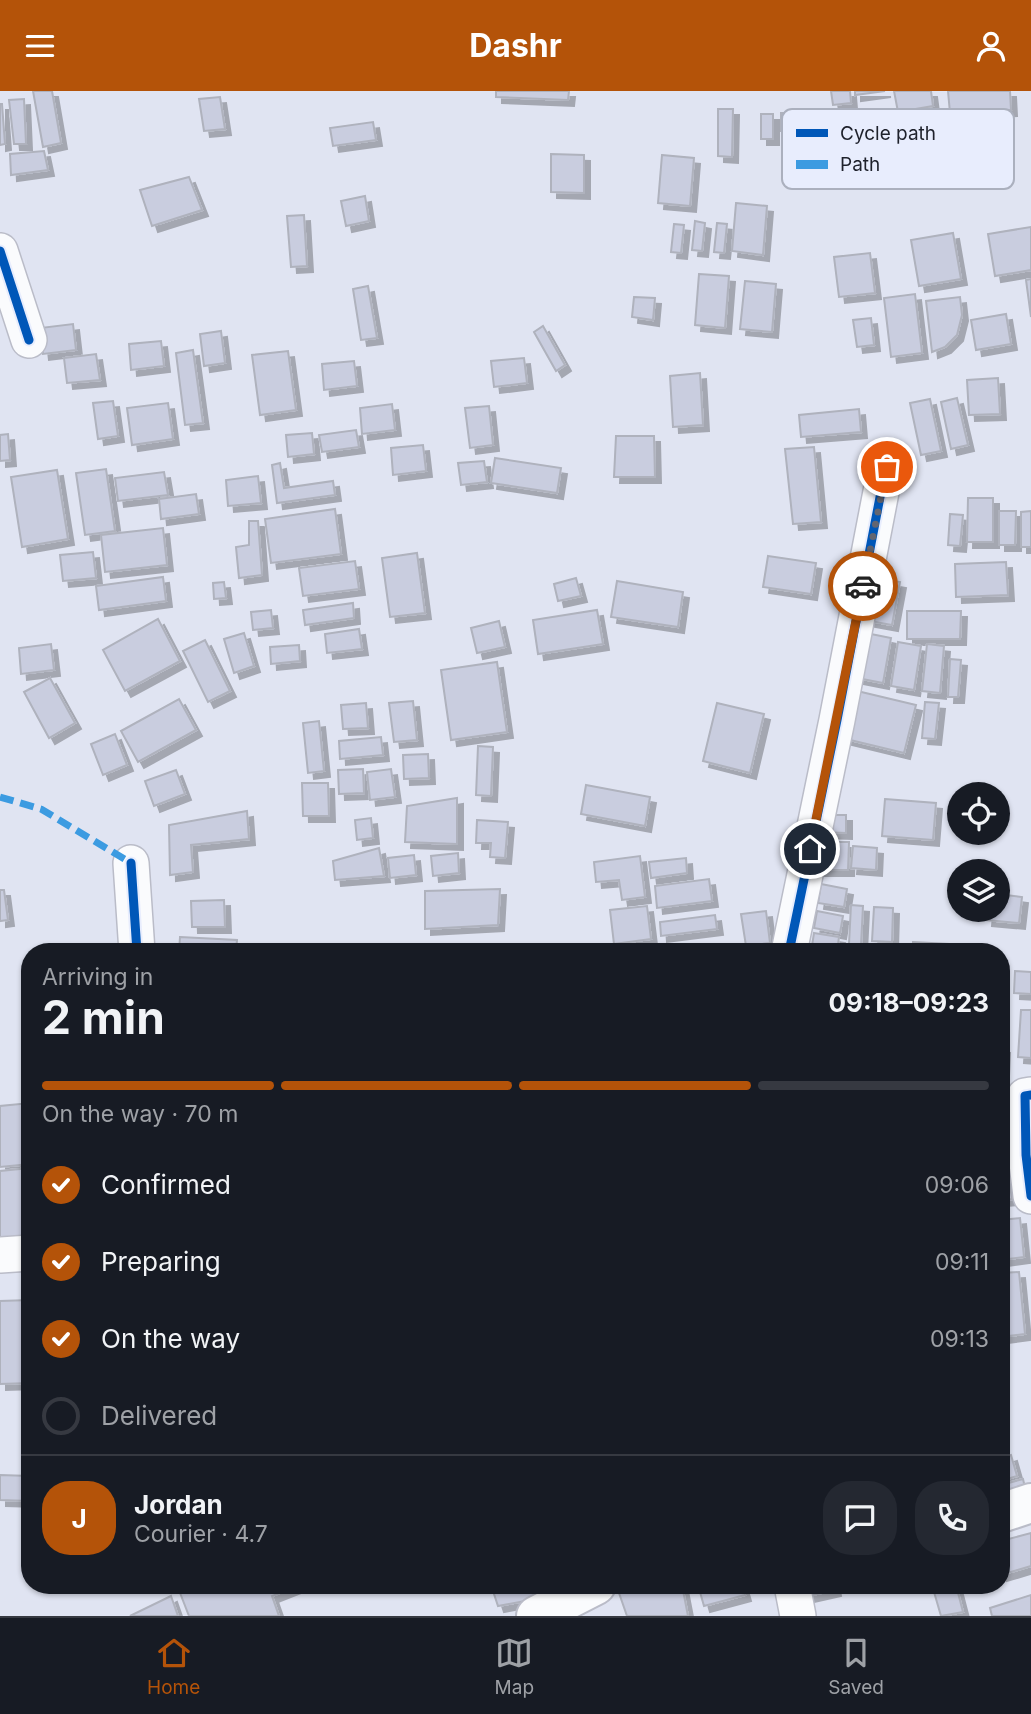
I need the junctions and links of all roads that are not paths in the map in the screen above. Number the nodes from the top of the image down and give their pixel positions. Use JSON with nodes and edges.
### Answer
{"nodes":[{"id":1,"x":0,"y":251,"type":"edge"},
{"id":2,"x":29,"y":340,"type":"dead end"},
{"id":3,"x":887,"y":467,"type":"dead end"},
{"id":4,"x":131,"y":863,"type":"dead end"},
{"id":5,"x":136,"y":943,"type":"edge"},
{"id":6,"x":791,"y":943,"type":"edge"},
{"id":7,"x":1031,"y":1095,"type":"edge"},
{"id":8,"x":1031,"y":1196,"type":"edge"},
{"id":9,"x":21,"y":1254,"type":"edge"},
{"id":10,"x":0,"y":1255,"type":"edge"},
{"id":11,"x":1031,"y":1503,"type":"edge"},
{"id":12,"x":1010,"y":1510,"type":"edge"},
{"id":13,"x":579,"y":1594,"type":"edge"},
{"id":14,"x":794,"y":1594,"type":"edge"},
{"id":15,"x":536,"y":1616,"type":"edge"},
{"id":16,"x":798,"y":1616,"type":"edge"}],
"edges":[{"from":1,"to":2,"type":"street"},
{"from":3,"to":6,"type":"street"},
{"from":4,"to":5,"type":"street"},
{"from":7,"to":8,"type":"street"},
{"from":9,"to":10,"type":"street"},
{"from":11,"to":12,"type":"main road"},
{"from":13,"to":15,"type":"main road"},
{"from":14,"to":16,"type":"street"}]}
